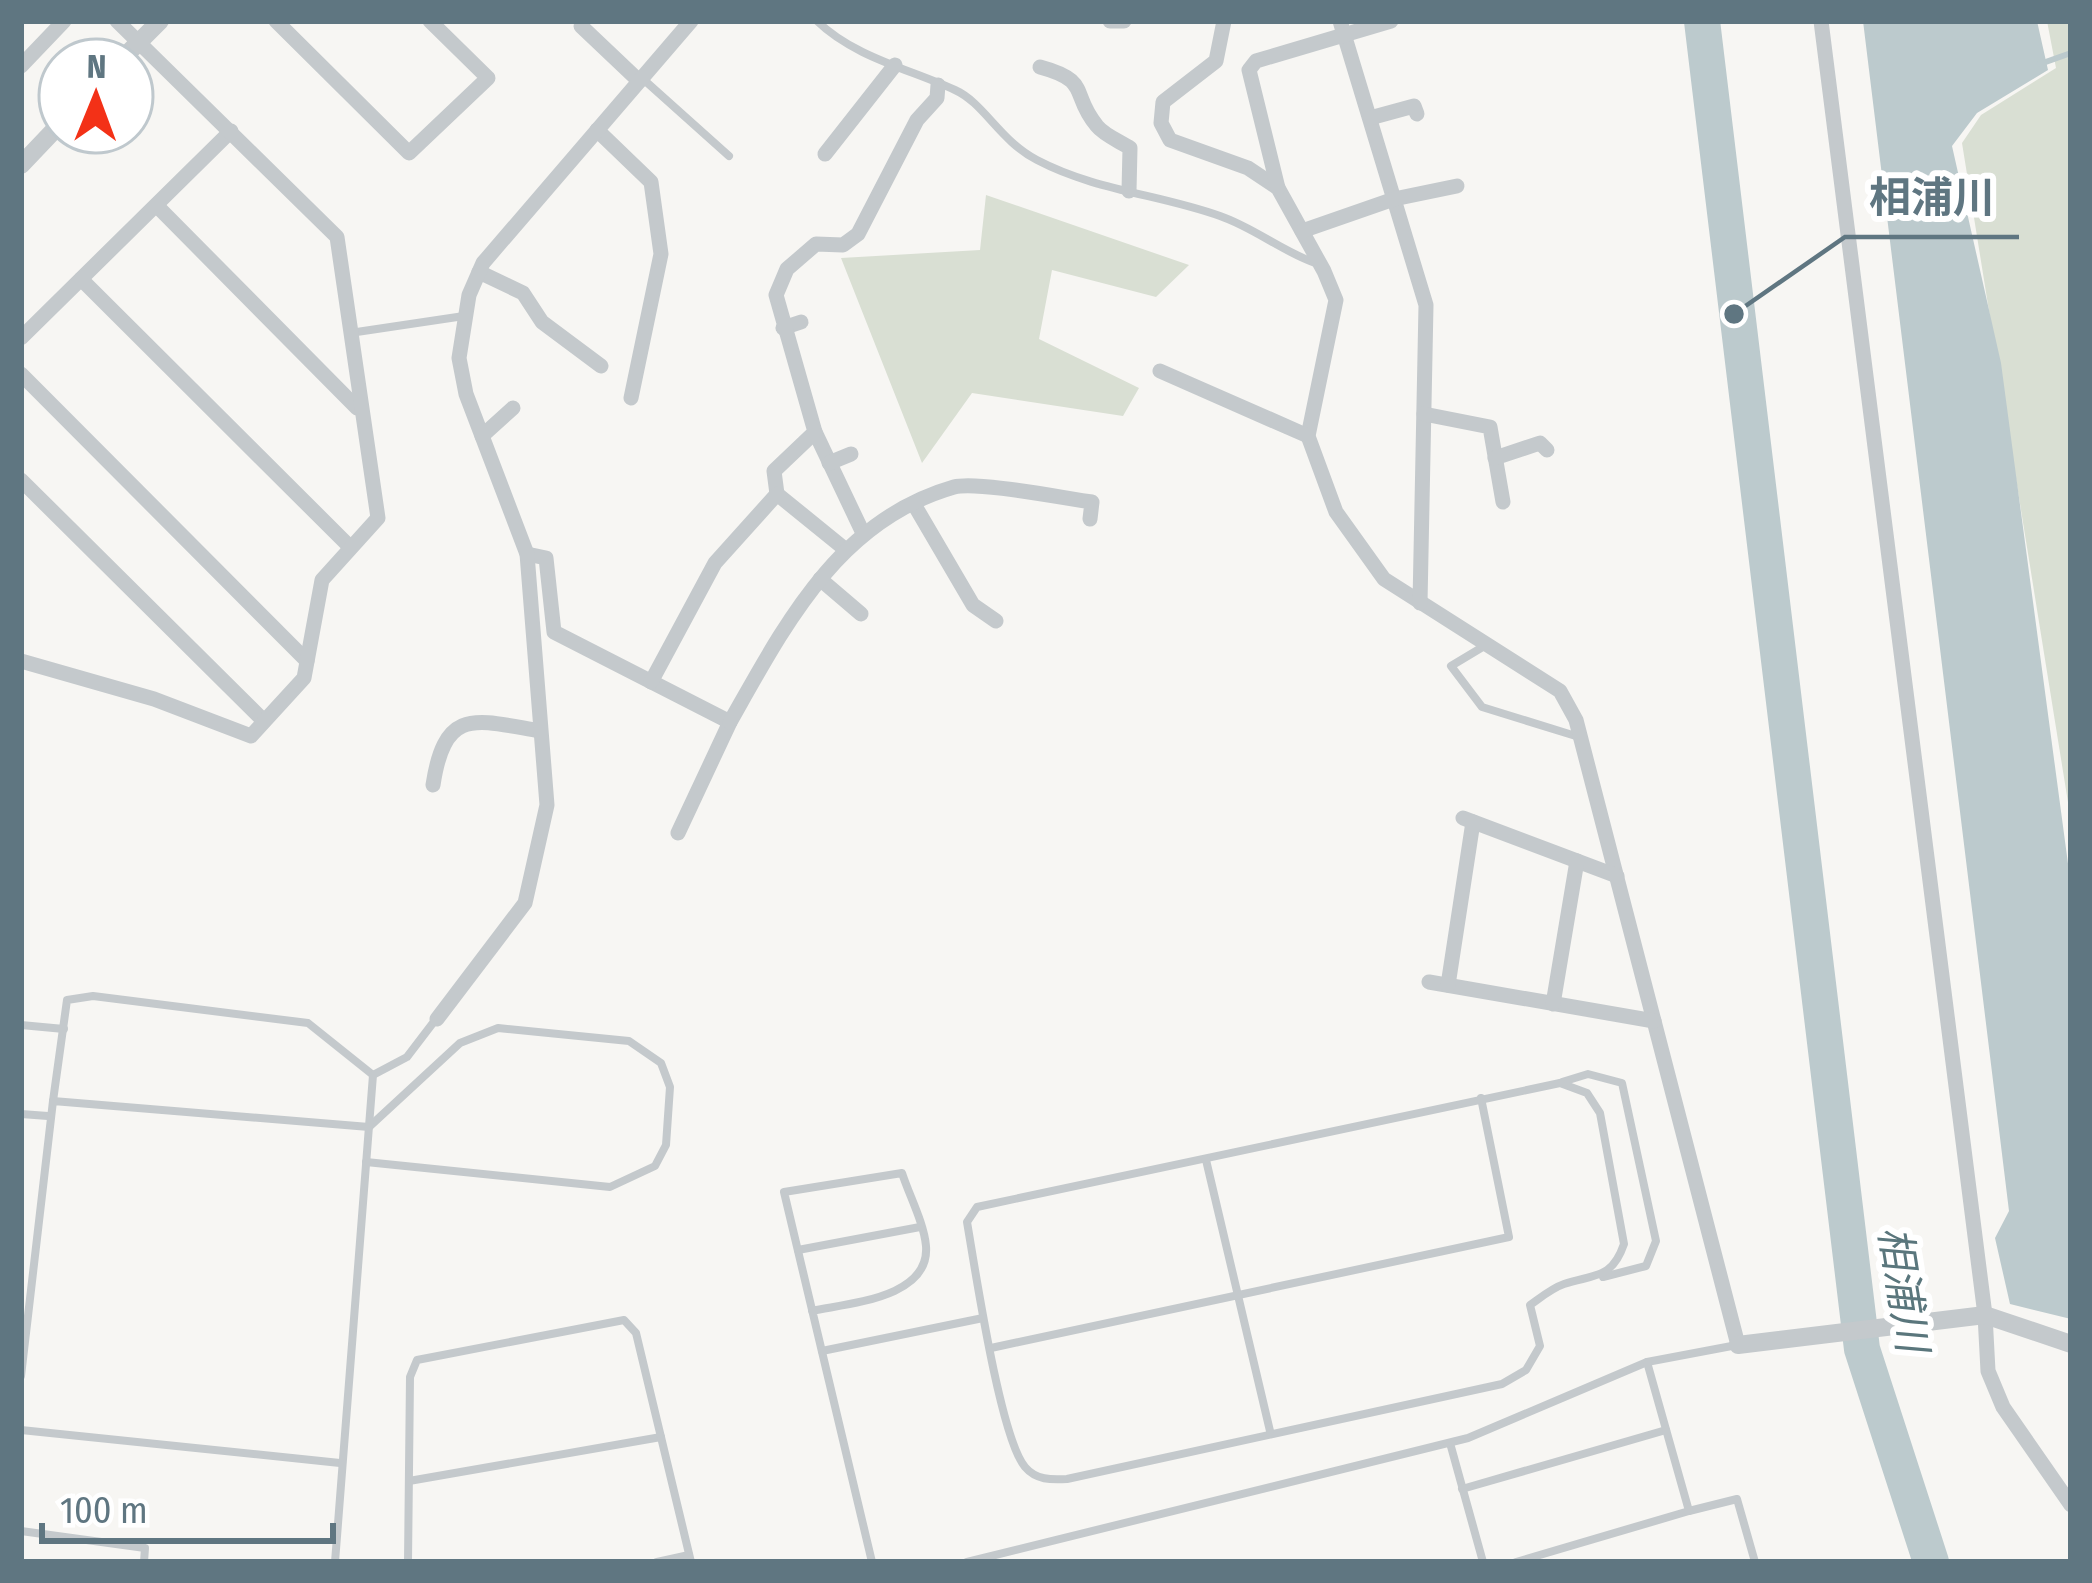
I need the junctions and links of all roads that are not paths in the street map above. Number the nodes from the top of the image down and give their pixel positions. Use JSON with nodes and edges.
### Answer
{"nodes":[{"id":1,"x":64,"y":21,"type":"edge"},
{"id":2,"x":276,"y":21,"type":"edge"},
{"id":3,"x":430,"y":21,"type":"edge"},
{"id":4,"x":691,"y":21,"type":"edge"},
{"id":5,"x":817,"y":21,"type":"edge"},
{"id":6,"x":1110,"y":21,"type":"edge"},
{"id":7,"x":1124,"y":21,"type":"edge"},
{"id":8,"x":1223,"y":21,"type":"edge"},
{"id":9,"x":1391,"y":21,"type":"edge"},
{"id":10,"x":1821,"y":21,"type":"edge"},
{"id":11,"x":581,"y":26,"type":"dead end"},
{"id":12,"x":1342,"y":28,"type":"edge"},
{"id":13,"x":156,"y":59,"type":"edge"},
{"id":14,"x":21,"y":65,"type":"edge"},
{"id":15,"x":895,"y":65,"type":"junction"},
{"id":16,"x":1040,"y":67,"type":"dead end"},
{"id":17,"x":640,"y":80,"type":"junction"},
{"id":18,"x":938,"y":85,"type":"junction"},
{"id":19,"x":1414,"y":106,"type":"dead end"},
{"id":20,"x":1370,"y":118,"type":"junction"},
{"id":21,"x":597,"y":130,"type":"junction"},
{"id":22,"x":231,"y":131,"type":"junction"},
{"id":23,"x":825,"y":154,"type":"dead end"},
{"id":24,"x":729,"y":156,"type":"dead end"},
{"id":25,"x":1456,"y":185,"type":"dead end"},
{"id":26,"x":1278,"y":188,"type":"junction"},
{"id":27,"x":1129,"y":191,"type":"junction"},
{"id":28,"x":1394,"y":199,"type":"junction"},
{"id":29,"x":157,"y":206,"type":"junction"},
{"id":30,"x":1302,"y":231,"type":"junction"},
{"id":31,"x":1320,"y":265,"type":"junction"},
{"id":32,"x":479,"y":272,"type":"junction"},
{"id":33,"x":81,"y":279,"type":"junction"},
{"id":34,"x":464,"y":316,"type":"junction"},
{"id":35,"x":801,"y":322,"type":"dead end"},
{"id":36,"x":783,"y":328,"type":"junction"},
{"id":37,"x":349,"y":334,"type":"junction"},
{"id":38,"x":21,"y":338,"type":"edge"},
{"id":39,"x":601,"y":366,"type":"dead end"},
{"id":40,"x":1160,"y":370,"type":"dead end"},
{"id":41,"x":21,"y":374,"type":"edge"},
{"id":42,"x":631,"y":398,"type":"dead end"},
{"id":43,"x":513,"y":408,"type":"dead end"},
{"id":44,"x":358,"y":410,"type":"junction"},
{"id":45,"x":1424,"y":413,"type":"junction"},
{"id":46,"x":814,"y":432,"type":"junction"},
{"id":47,"x":482,"y":436,"type":"junction"},
{"id":48,"x":1308,"y":436,"type":"junction"},
{"id":49,"x":1547,"y":450,"type":"dead end"},
{"id":50,"x":851,"y":454,"type":"dead end"},
{"id":51,"x":1496,"y":458,"type":"junction"},
{"id":52,"x":830,"y":463,"type":"junction"},
{"id":53,"x":21,"y":480,"type":"edge"},
{"id":54,"x":777,"y":494,"type":"junction"},
{"id":55,"x":1503,"y":502,"type":"dead end"},
{"id":56,"x":915,"y":506,"type":"junction"},
{"id":57,"x":1090,"y":519,"type":"dead end"},
{"id":58,"x":862,"y":531,"type":"junction"},
{"id":59,"x":349,"y":545,"type":"junction"},
{"id":60,"x":845,"y":550,"type":"junction"},
{"id":61,"x":527,"y":554,"type":"junction"},
{"id":62,"x":820,"y":579,"type":"junction"},
{"id":63,"x":1420,"y":603,"type":"junction"},
{"id":64,"x":861,"y":614,"type":"dead end"},
{"id":65,"x":996,"y":621,"type":"dead end"},
{"id":66,"x":1487,"y":645,"type":"junction"},
{"id":67,"x":21,"y":661,"type":"edge"},
{"id":68,"x":307,"y":661,"type":"junction"},
{"id":69,"x":651,"y":682,"type":"junction"},
{"id":70,"x":263,"y":721,"type":"junction"},
{"id":71,"x":730,"y":722,"type":"junction"},
{"id":72,"x":540,"y":731,"type":"junction"},
{"id":73,"x":1581,"y":738,"type":"junction"},
{"id":74,"x":434,"y":785,"type":"dead end"},
{"id":75,"x":678,"y":833,"type":"dead end"},
{"id":76,"x":1577,"y":861,"type":"junction"},
{"id":77,"x":1617,"y":876,"type":"junction"},
{"id":78,"x":1429,"y":982,"type":"dead end"},
{"id":79,"x":1448,"y":985,"type":"junction"},
{"id":80,"x":1553,"y":1004,"type":"junction"},
{"id":81,"x":437,"y":1018,"type":"joint"},
{"id":82,"x":1654,"y":1021,"type":"junction"},
{"id":83,"x":21,"y":1024,"type":"edge"},
{"id":84,"x":64,"y":1029,"type":"junction"},
{"id":85,"x":373,"y":1075,"type":"junction"},
{"id":86,"x":1560,"y":1083,"type":"junction"},
{"id":87,"x":1481,"y":1098,"type":"junction"},
{"id":88,"x":52,"y":1101,"type":"junction"},
{"id":89,"x":21,"y":1114,"type":"edge"},
{"id":90,"x":49,"y":1116,"type":"junction"},
{"id":91,"x":369,"y":1127,"type":"junction"},
{"id":92,"x":1206,"y":1160,"type":"junction"},
{"id":93,"x":366,"y":1162,"type":"junction"},
{"id":94,"x":920,"y":1227,"type":"junction"},
{"id":95,"x":798,"y":1250,"type":"junction"},
{"id":96,"x":21,"y":1264,"type":"edge"},
{"id":97,"x":33,"y":1265,"type":"junction"},
{"id":98,"x":1597,"y":1279,"type":"junction"},
{"id":99,"x":1239,"y":1294,"type":"junction"},
{"id":100,"x":812,"y":1311,"type":"junction"},
{"id":101,"x":1979,"y":1316,"type":"junction"},
{"id":102,"x":983,"y":1318,"type":"junction"},
{"id":103,"x":2071,"y":1344,"type":"edge"},
{"id":104,"x":1738,"y":1345,"type":"junction"},
{"id":105,"x":991,"y":1348,"type":"junction"},
{"id":106,"x":822,"y":1351,"type":"junction"},
{"id":107,"x":1647,"y":1362,"type":"junction"},
{"id":108,"x":21,"y":1376,"type":"edge"},
{"id":109,"x":21,"y":1430,"type":"edge"},
{"id":110,"x":1666,"y":1430,"type":"junction"},
{"id":111,"x":1270,"y":1431,"type":"junction"},
{"id":112,"x":661,"y":1437,"type":"junction"},
{"id":113,"x":1450,"y":1443,"type":"junction"},
{"id":114,"x":340,"y":1463,"type":"junction"},
{"id":115,"x":409,"y":1481,"type":"junction"},
{"id":116,"x":1462,"y":1489,"type":"junction"},
{"id":117,"x":2071,"y":1505,"type":"edge"},
{"id":118,"x":1689,"y":1511,"type":"junction"},
{"id":119,"x":21,"y":1531,"type":"edge"},
{"id":120,"x":690,"y":1558,"type":"edge"},
{"id":121,"x":997,"y":1559,"type":"edge"},
{"id":122,"x":144,"y":1562,"type":"edge"},
{"id":123,"x":335,"y":1562,"type":"edge"},
{"id":124,"x":408,"y":1562,"type":"edge"},
{"id":125,"x":657,"y":1562,"type":"edge"},
{"id":126,"x":872,"y":1562,"type":"edge"},
{"id":127,"x":967,"y":1562,"type":"edge"},
{"id":128,"x":1483,"y":1562,"type":"edge"},
{"id":129,"x":1516,"y":1562,"type":"edge"},
{"id":130,"x":1755,"y":1562,"type":"edge"}],
"edges":[{"from":1,"to":14,"type":"street"},
{"from":2,"to":3,"type":"street"},
{"from":4,"to":17,"type":"street"},
{"from":5,"to":15,"type":"lane"},
{"from":6,"to":7,"type":"street"},
{"from":8,"to":26,"type":"street"},
{"from":9,"to":12,"type":"street"},
{"from":10,"to":101,"type":"street"},
{"from":11,"to":17,"type":"street"},
{"from":12,"to":20,"type":"street"},
{"from":12,"to":26,"type":"street"},
{"from":13,"to":22,"type":"street"},
{"from":15,"to":18,"type":"lane"},
{"from":15,"to":23,"type":"street"},
{"from":16,"to":27,"type":"street"},
{"from":17,"to":21,"type":"street"},
{"from":17,"to":24,"type":"lane"},
{"from":18,"to":27,"type":"lane"},
{"from":18,"to":36,"type":"street"},
{"from":19,"to":20,"type":"street"},
{"from":20,"to":28,"type":"street"},
{"from":21,"to":32,"type":"street"},
{"from":21,"to":42,"type":"street"},
{"from":22,"to":29,"type":"street"},
{"from":22,"to":37,"type":"street"},
{"from":25,"to":28,"type":"street"},
{"from":26,"to":30,"type":"street"},
{"from":27,"to":31,"type":"lane"},
{"from":28,"to":30,"type":"street"},
{"from":28,"to":45,"type":"street"},
{"from":29,"to":33,"type":"street"},
{"from":29,"to":44,"type":"street"},
{"from":30,"to":31,"type":"street"},
{"from":31,"to":48,"type":"street"},
{"from":32,"to":34,"type":"street"},
{"from":32,"to":39,"type":"street"},
{"from":33,"to":38,"type":"street"},
{"from":33,"to":59,"type":"street"},
{"from":34,"to":37,"type":"lane"},
{"from":34,"to":47,"type":"street"},
{"from":35,"to":36,"type":"street"},
{"from":36,"to":46,"type":"street"},
{"from":37,"to":44,"type":"street"},
{"from":40,"to":48,"type":"street"},
{"from":41,"to":68,"type":"street"},
{"from":43,"to":47,"type":"street"},
{"from":44,"to":59,"type":"street"},
{"from":45,"to":51,"type":"street"},
{"from":45,"to":63,"type":"street"},
{"from":46,"to":52,"type":"street"},
{"from":46,"to":54,"type":"street"},
{"from":47,"to":61,"type":"street"},
{"from":48,"to":63,"type":"street"},
{"from":49,"to":51,"type":"street"},
{"from":50,"to":52,"type":"street"},
{"from":51,"to":55,"type":"street"},
{"from":52,"to":58,"type":"street"},
{"from":53,"to":70,"type":"street"},
{"from":54,"to":60,"type":"street"},
{"from":54,"to":69,"type":"street"},
{"from":56,"to":57,"type":"street"},
{"from":56,"to":58,"type":"street"},
{"from":56,"to":65,"type":"street"},
{"from":58,"to":60,"type":"street"},
{"from":59,"to":68,"type":"street"},
{"from":60,"to":62,"type":"street"},
{"from":61,"to":69,"type":"street"},
{"from":61,"to":72,"type":"street"},
{"from":62,"to":64,"type":"street"},
{"from":62,"to":71,"type":"street"},
{"from":63,"to":66,"type":"street"},
{"from":66,"to":73,"type":"street"},
{"from":66,"to":73,"type":"lane"},
{"from":67,"to":70,"type":"street"},
{"from":68,"to":70,"type":"street"},
{"from":69,"to":71,"type":"street"},
{"from":71,"to":75,"type":"street"},
{"from":72,"to":74,"type":"street"},
{"from":72,"to":81,"type":"street"},
{"from":73,"to":77,"type":"street"},
{"from":76,"to":77,"type":"street"},
{"from":76,"to":79,"type":"street"},
{"from":76,"to":80,"type":"street"},
{"from":77,"to":82,"type":"street"},
{"from":78,"to":79,"type":"street"},
{"from":79,"to":80,"type":"street"},
{"from":80,"to":82,"type":"street"},
{"from":81,"to":85,"type":"lane"},
{"from":82,"to":104,"type":"street"},
{"from":83,"to":84,"type":"lane"},
{"from":84,"to":85,"type":"lane"},
{"from":84,"to":88,"type":"lane"},
{"from":85,"to":91,"type":"lane"},
{"from":86,"to":87,"type":"lane"},
{"from":86,"to":98,"type":"lane"},
{"from":86,"to":98,"type":"lane"},
{"from":87,"to":92,"type":"lane"},
{"from":87,"to":99,"type":"lane"},
{"from":88,"to":90,"type":"lane"},
{"from":88,"to":91,"type":"lane"},
{"from":89,"to":90,"type":"lane"},
{"from":90,"to":97,"type":"lane"},
{"from":91,"to":93,"type":"lane"},
{"from":91,"to":93,"type":"lane"},
{"from":92,"to":99,"type":"lane"},
{"from":92,"to":102,"type":"lane"},
{"from":93,"to":114,"type":"lane"},
{"from":94,"to":95,"type":"lane"},
{"from":94,"to":95,"type":"lane"},
{"from":94,"to":100,"type":"lane"},
{"from":95,"to":100,"type":"lane"},
{"from":96,"to":97,"type":"lane"},
{"from":97,"to":108,"type":"lane"},
{"from":98,"to":111,"type":"lane"},
{"from":99,"to":105,"type":"lane"},
{"from":99,"to":111,"type":"lane"},
{"from":100,"to":106,"type":"lane"},
{"from":101,"to":103,"type":"street"},
{"from":101,"to":104,"type":"street"},
{"from":101,"to":117,"type":"street"},
{"from":102,"to":105,"type":"lane"},
{"from":102,"to":106,"type":"lane"},
{"from":104,"to":107,"type":"lane"},
{"from":105,"to":111,"type":"lane"},
{"from":106,"to":126,"type":"lane"},
{"from":107,"to":110,"type":"lane"},
{"from":107,"to":113,"type":"lane"},
{"from":109,"to":114,"type":"lane"},
{"from":110,"to":116,"type":"lane"},
{"from":110,"to":118,"type":"lane"},
{"from":112,"to":115,"type":"lane"},
{"from":112,"to":115,"type":"lane"},
{"from":112,"to":120,"type":"lane"},
{"from":113,"to":116,"type":"lane"},
{"from":113,"to":121,"type":"lane"},
{"from":114,"to":123,"type":"lane"},
{"from":115,"to":124,"type":"lane"},
{"from":116,"to":128,"type":"lane"},
{"from":118,"to":129,"type":"lane"},
{"from":118,"to":130,"type":"lane"},
{"from":119,"to":122,"type":"lane"},
{"from":120,"to":125,"type":"lane"},
{"from":121,"to":127,"type":"lane"}]}
